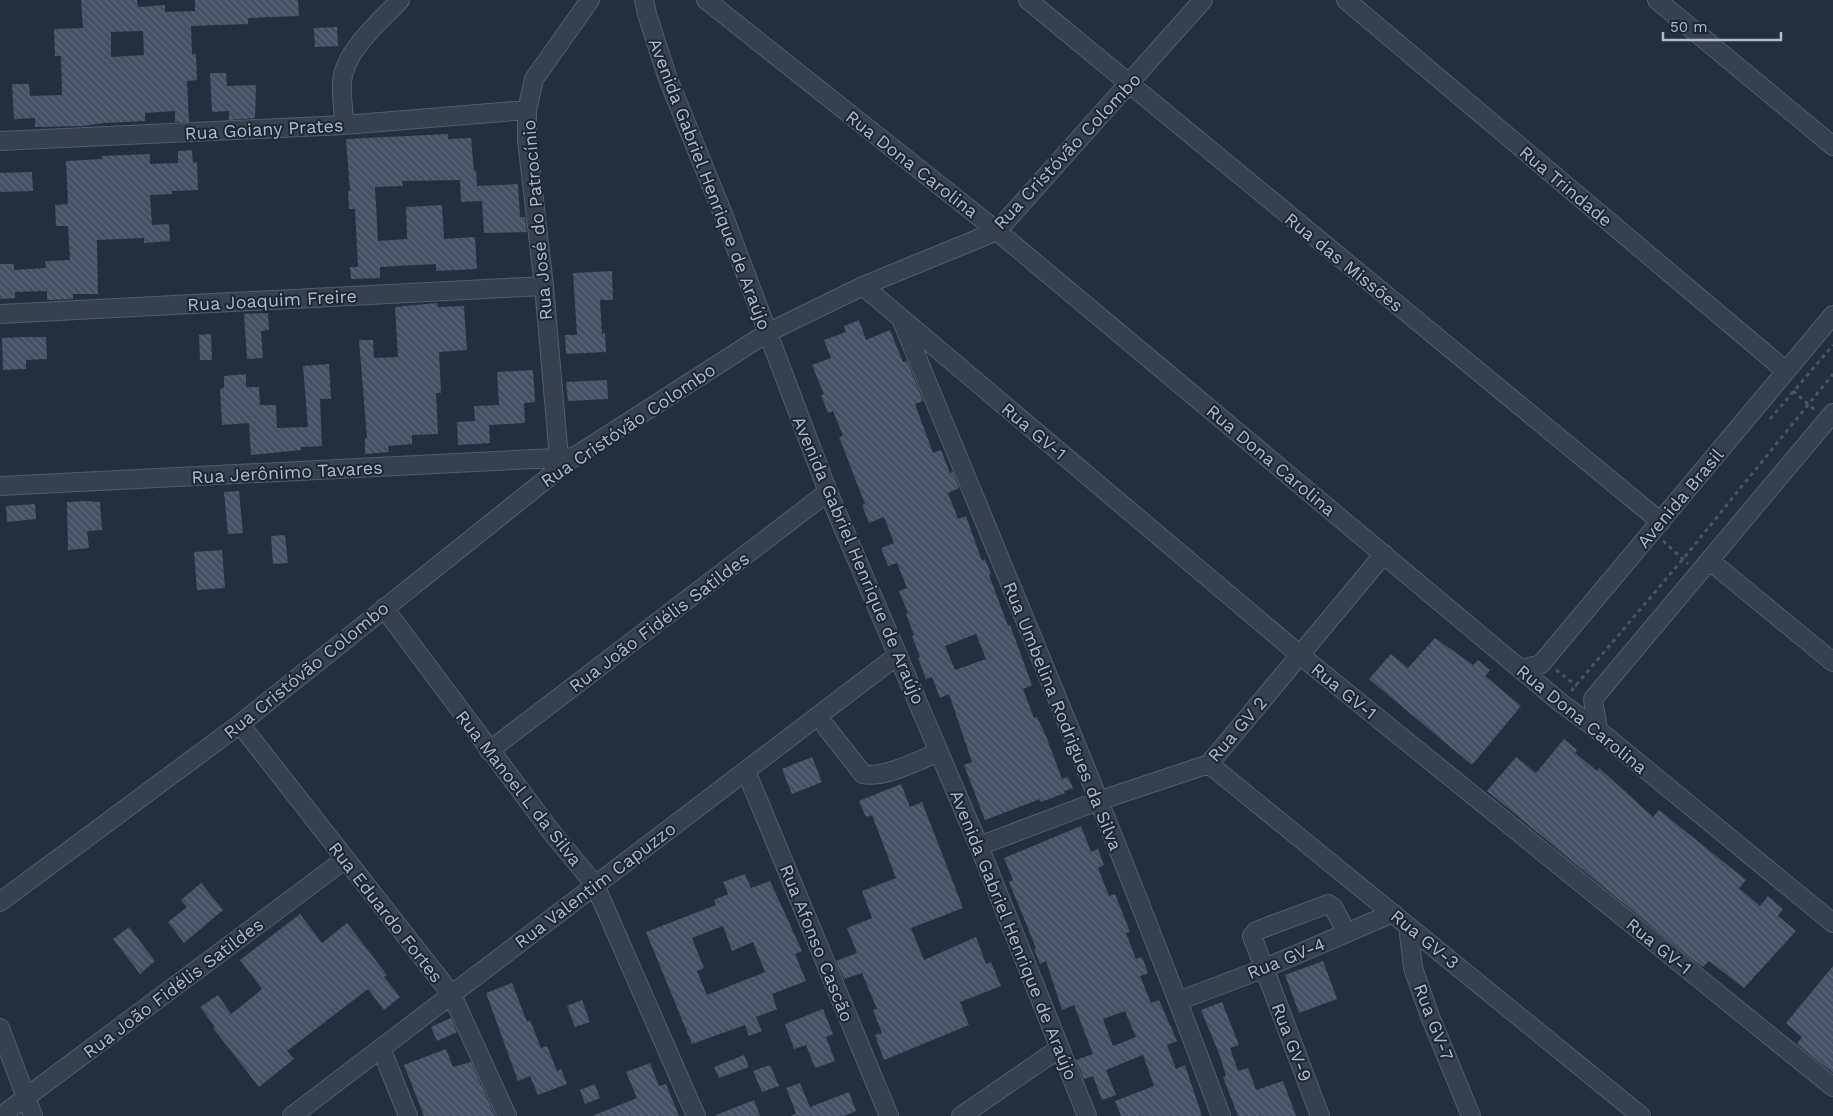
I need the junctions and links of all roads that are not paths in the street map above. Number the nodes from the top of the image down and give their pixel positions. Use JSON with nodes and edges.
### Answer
{"nodes":[{"id":1,"x":400,"y":0,"type":"edge"},
{"id":2,"x":590,"y":0,"type":"edge"},
{"id":3,"x":644,"y":0,"type":"edge"},
{"id":4,"x":706,"y":0,"type":"edge"},
{"id":5,"x":1028,"y":0,"type":"edge"},
{"id":6,"x":1203,"y":0,"type":"edge"},
{"id":7,"x":1346,"y":0,"type":"edge"},
{"id":8,"x":1657,"y":0,"type":"edge"},
{"id":9,"x":1129,"y":85,"type":"junction"},
{"id":10,"x":527,"y":110,"type":"junction"},
{"id":11,"x":344,"y":125,"type":"junction"},
{"id":12,"x":0,"y":141,"type":"edge"},
{"id":13,"x":1833,"y":146,"type":"edge"},
{"id":14,"x":997,"y":231,"type":"junction"},
{"id":15,"x":544,"y":286,"type":"junction"},
{"id":16,"x":863,"y":286,"type":"junction"},
{"id":17,"x":0,"y":314,"type":"edge"},
{"id":18,"x":1833,"y":315,"type":"edge"},
{"id":19,"x":901,"y":318,"type":"junction"},
{"id":20,"x":767,"y":333,"type":"junction"},
{"id":21,"x":1783,"y":375,"type":"junction"},
{"id":22,"x":1830,"y":416,"type":"edge"},
{"id":23,"x":566,"y":458,"type":"junction"},
{"id":24,"x":0,"y":486,"type":"edge"},
{"id":25,"x":828,"y":492,"type":"junction"},
{"id":26,"x":1656,"y":527,"type":"junction"},
{"id":27,"x":1384,"y":554,"type":"junction"},
{"id":28,"x":1705,"y":568,"type":"junction"},
{"id":29,"x":384,"y":608,"type":"junction"},
{"id":30,"x":898,"y":655,"type":"junction"},
{"id":31,"x":1300,"y":655,"type":"junction"},
{"id":32,"x":1833,"y":662,"type":"edge"},
{"id":33,"x":1520,"y":669,"type":"junction"},
{"id":34,"x":240,"y":724,"type":"junction"},
{"id":35,"x":826,"y":727,"type":"dead end"},
{"id":36,"x":1598,"y":730,"type":"junction"},
{"id":37,"x":489,"y":751,"type":"junction"},
{"id":38,"x":939,"y":752,"type":"junction"},
{"id":39,"x":1209,"y":764,"type":"junction"},
{"id":40,"x":746,"y":771,"type":"junction"},
{"id":41,"x":1098,"y":801,"type":"junction"},
{"id":42,"x":980,"y":846,"type":"junction"},
{"id":43,"x":344,"y":860,"type":"junction"},
{"id":44,"x":594,"y":885,"type":"junction"},
{"id":45,"x":0,"y":902,"type":"edge"},
{"id":46,"x":1393,"y":913,"type":"junction"},
{"id":47,"x":1833,"y":923,"type":"edge"},
{"id":48,"x":1408,"y":926,"type":"junction"},
{"id":49,"x":1347,"y":933,"type":"junction"},
{"id":50,"x":1263,"y":969,"type":"junction"},
{"id":51,"x":452,"y":995,"type":"junction"},
{"id":52,"x":1178,"y":1001,"type":"junction"},
{"id":53,"x":0,"y":1028,"type":"edge"},
{"id":54,"x":381,"y":1048,"type":"junction"},
{"id":55,"x":1060,"y":1048,"type":"junction"},
{"id":56,"x":1833,"y":1088,"type":"edge"},
{"id":57,"x":27,"y":1098,"type":"junction"},
{"id":58,"x":2,"y":1116,"type":"edge"},
{"id":59,"x":33,"y":1116,"type":"edge"},
{"id":60,"x":292,"y":1116,"type":"edge"},
{"id":61,"x":408,"y":1116,"type":"edge"},
{"id":62,"x":508,"y":1116,"type":"edge"},
{"id":63,"x":696,"y":1116,"type":"edge"},
{"id":64,"x":889,"y":1116,"type":"edge"},
{"id":65,"x":961,"y":1116,"type":"edge"},
{"id":66,"x":1087,"y":1116,"type":"edge"},
{"id":67,"x":1220,"y":1116,"type":"edge"},
{"id":68,"x":1320,"y":1116,"type":"edge"},
{"id":69,"x":1472,"y":1116,"type":"edge"},
{"id":70,"x":1641,"y":1116,"type":"edge"}],
"edges":[{"from":1,"to":11,"type":"street"},
{"from":2,"to":10,"type":"street","name":"Rua José do Patrocínio"},
{"from":3,"to":20,"type":"street","name":"Avenida Gabriel Henrique de Araújo"},
{"from":4,"to":14,"type":"street","name":"Rua Dona Carolina"},
{"from":5,"to":9,"type":"street","name":"Rua das Missões"},
{"from":6,"to":9,"type":"street","name":"Rua Cristóvão Colombo"},
{"from":7,"to":21,"type":"street","name":"Rua Trindade"},
{"from":8,"to":13,"type":"street"},
{"from":9,"to":14,"type":"street","name":"Rua Cristóvão Colombo"},
{"from":9,"to":26,"type":"street","name":"Rua das Missões"},
{"from":10,"to":11,"type":"street","name":"Rua Goiany Prates"},
{"from":10,"to":15,"type":"street","name":"Rua José do Patrocínio"},
{"from":11,"to":12,"type":"street","name":"Rua Goiany Prates"},
{"from":14,"to":16,"type":"street","name":"Rua Cristóvão Colombo"},
{"from":14,"to":27,"type":"street","name":"Rua Dona Carolina"},
{"from":15,"to":17,"type":"street","name":"Rua Joaquim Freire"},
{"from":15,"to":23,"type":"street","name":"Rua José do Patrocínio"},
{"from":16,"to":19,"type":"street","name":"Rua GV-1"},
{"from":16,"to":20,"type":"street","name":"Rua Cristóvão Colombo"},
{"from":18,"to":21,"type":"street","name":"Avenida Brasil"},
{"from":19,"to":31,"type":"street","name":"Rua GV-1"},
{"from":19,"to":41,"type":"street","name":"Rua Umbelina Rodrigues da Silva"},
{"from":20,"to":23,"type":"street","name":"Rua Cristóvão Colombo"},
{"from":20,"to":25,"type":"street","name":"Avenida Gabriel Henrique de Araújo"},
{"from":21,"to":26,"type":"street","name":"Avenida Brasil"},
{"from":22,"to":28,"type":"street"},
{"from":23,"to":24,"type":"street","name":"Rua Jerônimo Tavares"},
{"from":23,"to":29,"type":"street","name":"Rua Cristóvão Colombo"},
{"from":25,"to":30,"type":"street","name":"Avenida Gabriel Henrique de Araújo"},
{"from":25,"to":37,"type":"street","name":"Rua João Fidélis Satildes"},
{"from":26,"to":33,"type":"street","name":"Avenida Brasil"},
{"from":27,"to":31,"type":"street","name":"Rua GV 2"},
{"from":27,"to":33,"type":"street","name":"Rua Dona Carolina"},
{"from":28,"to":32,"type":"street"},
{"from":28,"to":36,"type":"street"},
{"from":29,"to":34,"type":"street","name":"Rua Cristóvão Colombo"},
{"from":29,"to":37,"type":"street","name":"Rua Manoel L da Silva"},
{"from":30,"to":38,"type":"street","name":"Avenida Gabriel Henrique de Araújo"},
{"from":30,"to":40,"type":"street","name":"Rua Valentim Capuzzo"},
{"from":31,"to":39,"type":"street","name":"Rua GV 2"},
{"from":31,"to":56,"type":"street","name":"Rua GV-1"},
{"from":33,"to":36,"type":"street","name":"Rua Dona Carolina"},
{"from":34,"to":43,"type":"street","name":"Rua Eduardo Fortes"},
{"from":34,"to":45,"type":"street","name":"Rua Cristóvão Colombo"},
{"from":35,"to":38,"type":"street"},
{"from":36,"to":47,"type":"street","name":"Rua Dona Carolina"},
{"from":37,"to":44,"type":"street","name":"Rua Manoel L da Silva"},
{"from":38,"to":42,"type":"street","name":"Avenida Gabriel Henrique de Araújo"},
{"from":39,"to":41,"type":"street","name":"Rua GV 2"},
{"from":39,"to":46,"type":"street","name":"Rua GV-3"},
{"from":40,"to":44,"type":"street","name":"Rua Valentim Capuzzo"},
{"from":40,"to":64,"type":"street","name":"Rua Afonso Cascão"},
{"from":41,"to":42,"type":"street","name":"Rua GV 2"},
{"from":41,"to":52,"type":"street","name":"Rua Umbelina Rodrigues da Silva"},
{"from":42,"to":55,"type":"street","name":"Avenida Gabriel Henrique de Araújo"},
{"from":43,"to":51,"type":"street","name":"Rua Eduardo Fortes"},
{"from":43,"to":57,"type":"street","name":"Rua João Fidélis Satildes"},
{"from":44,"to":51,"type":"street","name":"Rua Valentim Capuzzo"},
{"from":44,"to":63,"type":"street","name":"Rua Manoel L da Silva"},
{"from":46,"to":48,"type":"street","name":"Rua GV-3"},
{"from":46,"to":49,"type":"street","name":"Rua GV-4"},
{"from":48,"to":69,"type":"street","name":"Rua GV-7"},
{"from":48,"to":70,"type":"street","name":"Rua GV-3"},
{"from":49,"to":50,"type":"street","name":"Rua GV-4"},
{"from":49,"to":50,"type":"street","name":"Rua GV-9"},
{"from":50,"to":52,"type":"street","name":"Rua GV-4"},
{"from":50,"to":68,"type":"street","name":"Rua GV-9"},
{"from":51,"to":54,"type":"street","name":"Rua Valentim Capuzzo"},
{"from":51,"to":62,"type":"street","name":"Rua Eduardo Fortes"},
{"from":52,"to":67,"type":"street","name":"Rua Umbelina Rodrigues da Silva"},
{"from":53,"to":57,"type":"street"},
{"from":54,"to":60,"type":"street","name":"Rua Valentim Capuzzo"},
{"from":54,"to":61,"type":"street"},
{"from":55,"to":65,"type":"street"},
{"from":55,"to":66,"type":"street","name":"Avenida Gabriel Henrique de Araújo"},
{"from":57,"to":58,"type":"street","name":"Rua João Fidélis Satildes"},
{"from":57,"to":59,"type":"street"}]}
